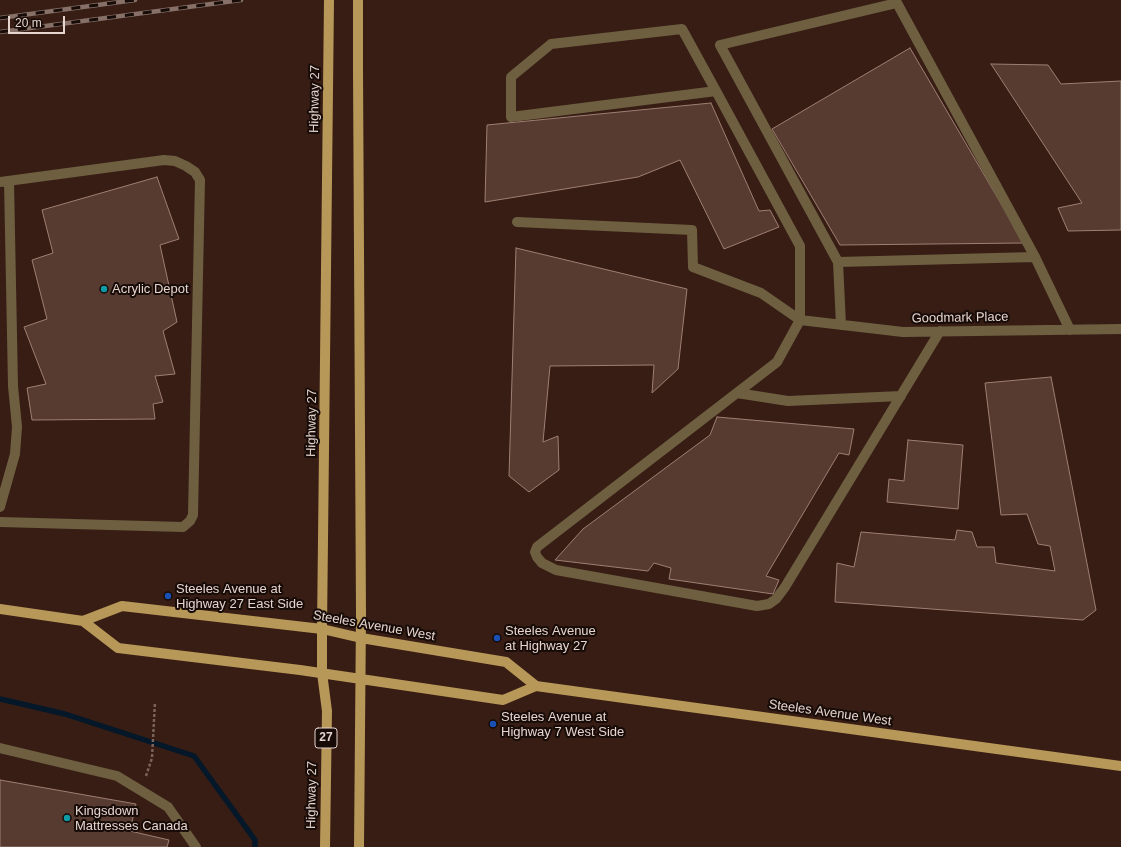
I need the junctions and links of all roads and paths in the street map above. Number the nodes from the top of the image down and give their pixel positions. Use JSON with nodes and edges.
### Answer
{"nodes":[{"id":1,"x":329,"y":0,"type":"edge"},
{"id":2,"x":358,"y":0,"type":"edge"},
{"id":3,"x":716,"y":91,"type":"junction"},
{"id":4,"x":5,"y":181,"type":"edge"},
{"id":5,"x":517,"y":222,"type":"dead end"},
{"id":6,"x":1036,"y":257,"type":"junction"},
{"id":7,"x":838,"y":262,"type":"junction"},
{"id":8,"x":800,"y":320,"type":"junction"},
{"id":9,"x":841,"y":324,"type":"junction"},
{"id":10,"x":1121,"y":329,"type":"edge"},
{"id":11,"x":1070,"y":330,"type":"junction"},
{"id":12,"x":940,"y":331,"type":"junction"},
{"id":13,"x":737,"y":393,"type":"junction"},
{"id":14,"x":901,"y":396,"type":"junction"},
{"id":15,"x":0,"y":506,"type":"edge"},
{"id":16,"x":0,"y":522,"type":"edge"},
{"id":17,"x":0,"y":609,"type":"edge"},
{"id":18,"x":83,"y":621,"type":"junction"},
{"id":19,"x":322,"y":629,"type":"junction"},
{"id":20,"x":361,"y":638,"type":"junction"},
{"id":21,"x":322,"y":673,"type":"junction"},
{"id":22,"x":361,"y":680,"type":"junction"},
{"id":23,"x":536,"y":686,"type":"junction"},
{"id":24,"x":155,"y":702,"type":"dead end"},
{"id":25,"x":0,"y":748,"type":"edge"},
{"id":26,"x":1121,"y":766,"type":"edge"},
{"id":27,"x":139,"y":789,"type":"junction"},
{"id":28,"x":196,"y":847,"type":"edge"},
{"id":29,"x":324,"y":847,"type":"edge"},
{"id":30,"x":359,"y":847,"type":"edge"}],
"edges":[{"from":1,"to":19,"type":"main road","name":"Highway 27"},
{"from":2,"to":20,"type":"main road"},
{"from":3,"to":3,"type":"street"},
{"from":3,"to":8,"type":"street"},
{"from":4,"to":15,"type":"street"},
{"from":4,"to":16,"type":"street"},
{"from":5,"to":8,"type":"street"},
{"from":6,"to":7,"type":"street"},
{"from":6,"to":7,"type":"street"},
{"from":6,"to":11,"type":"street"},
{"from":7,"to":9,"type":"street"},
{"from":8,"to":9,"type":"street","name":"Goodmark Place"},
{"from":8,"to":13,"type":"street"},
{"from":9,"to":12,"type":"street","name":"Goodmark Place"},
{"from":10,"to":11,"type":"street","name":"Goodmark Place"},
{"from":11,"to":12,"type":"street","name":"Goodmark Place"},
{"from":12,"to":14,"type":"street"},
{"from":13,"to":14,"type":"street"},
{"from":13,"to":14,"type":"street"},
{"from":17,"to":18,"type":"main road","name":"Steeles Avenue West"},
{"from":18,"to":19,"type":"main road","name":"Steeles Avenue West"},
{"from":18,"to":21,"type":"main road","name":"Steeles Avenue West"},
{"from":19,"to":20,"type":"main road","name":"Steeles Avenue West"},
{"from":19,"to":21,"type":"main road","name":"Highway 27","number":"27"},
{"from":20,"to":22,"type":"main road"},
{"from":20,"to":23,"type":"main road","name":"Steeles Avenue West"},
{"from":21,"to":22,"type":"main road","name":"Steeles Avenue West"},
{"from":21,"to":29,"type":"main road","name":"Highway 27","number":"27"},
{"from":22,"to":23,"type":"main road","name":"Steeles Avenue West"},
{"from":22,"to":30,"type":"main road"},
{"from":23,"to":26,"type":"main road","name":"Steeles Avenue West"},
{"from":24,"to":27,"type":"path"},
{"from":25,"to":27,"type":"street"},
{"from":27,"to":28,"type":"street"}]}
